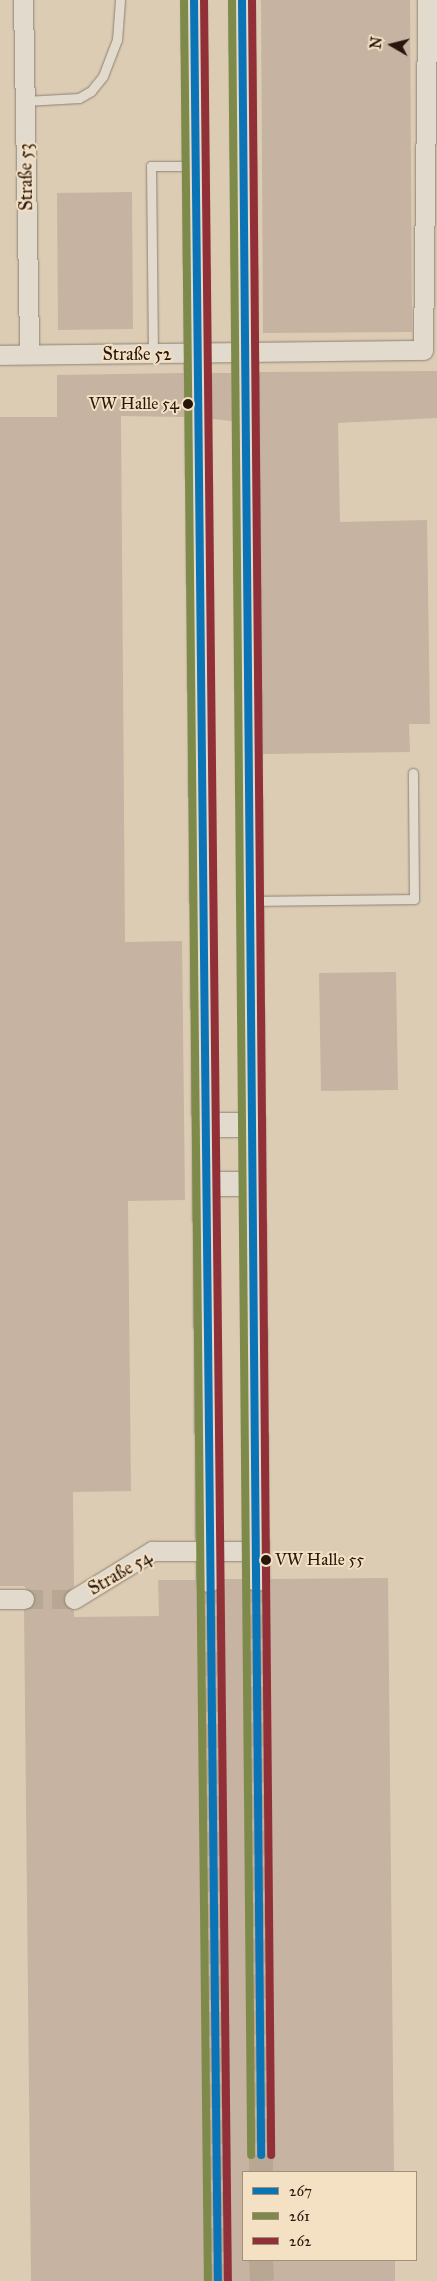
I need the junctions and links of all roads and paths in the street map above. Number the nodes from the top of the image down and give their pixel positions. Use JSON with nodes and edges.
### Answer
{"nodes":[{"id":1,"x":23,"y":0,"type":"edge"},
{"id":2,"x":120,"y":0,"type":"edge"},
{"id":3,"x":194,"y":0,"type":"edge"},
{"id":4,"x":242,"y":0,"type":"edge"},
{"id":5,"x":427,"y":0,"type":"edge"},
{"id":6,"x":25,"y":101,"type":"junction"},
{"id":7,"x":196,"y":166,"type":"junction"},
{"id":8,"x":245,"y":353,"type":"junction"},
{"id":9,"x":29,"y":354,"type":"junction"},
{"id":10,"x":153,"y":354,"type":"junction"},
{"id":11,"x":198,"y":354,"type":"junction"},
{"id":12,"x":0,"y":355,"type":"edge"},
{"id":13,"x":413,"y":772,"type":"dead end"},
{"id":14,"x":250,"y":901,"type":"junction"},
{"id":15,"x":207,"y":1125,"type":"junction"},
{"id":16,"x":253,"y":1125,"type":"junction"},
{"id":17,"x":207,"y":1184,"type":"junction"},
{"id":18,"x":253,"y":1184,"type":"junction"},
{"id":19,"x":209,"y":1551,"type":"junction"},
{"id":20,"x":257,"y":1551,"type":"junction"},
{"id":21,"x":257,"y":1579,"type":"tunnel mouth"},
{"id":22,"x":209,"y":1580,"type":"tunnel mouth"},
{"id":23,"x":0,"y":1599,"type":"edge"},
{"id":24,"x":24,"y":1599,"type":"tunnel mouth"},
{"id":25,"x":74,"y":1599,"type":"tunnel mouth"}],
"edges":[{"from":1,"to":6,"type":"street","name":"Straße 53"},
{"from":2,"to":6,"type":"lane"},
{"from":3,"to":7,"type":"street"},
{"from":4,"to":8,"type":"street"},
{"from":5,"to":8,"type":"street","name":"Straße 52"},
{"from":6,"to":9,"type":"street","name":"Straße 53"},
{"from":7,"to":10,"type":"lane"},
{"from":7,"to":11,"type":"street"},
{"from":8,"to":11,"type":"street","name":"Straße 52"},
{"from":8,"to":14,"type":"street"},
{"from":9,"to":10,"type":"street","name":"Straße 52"},
{"from":9,"to":12,"type":"street","name":"Straße 52"},
{"from":10,"to":11,"type":"street","name":"Straße 52"},
{"from":11,"to":15,"type":"street"},
{"from":13,"to":14,"type":"lane"},
{"from":14,"to":16,"type":"street"},
{"from":15,"to":16,"type":"street"},
{"from":15,"to":17,"type":"street"},
{"from":16,"to":18,"type":"street"},
{"from":17,"to":18,"type":"street"},
{"from":17,"to":19,"type":"street"},
{"from":18,"to":20,"type":"street"},
{"from":19,"to":20,"type":"street","name":"Straße 54"},
{"from":19,"to":22,"type":"street"},
{"from":19,"to":25,"type":"street","name":"Straße 54"},
{"from":20,"to":21,"type":"street"},
{"from":23,"to":24,"type":"street"}]}
